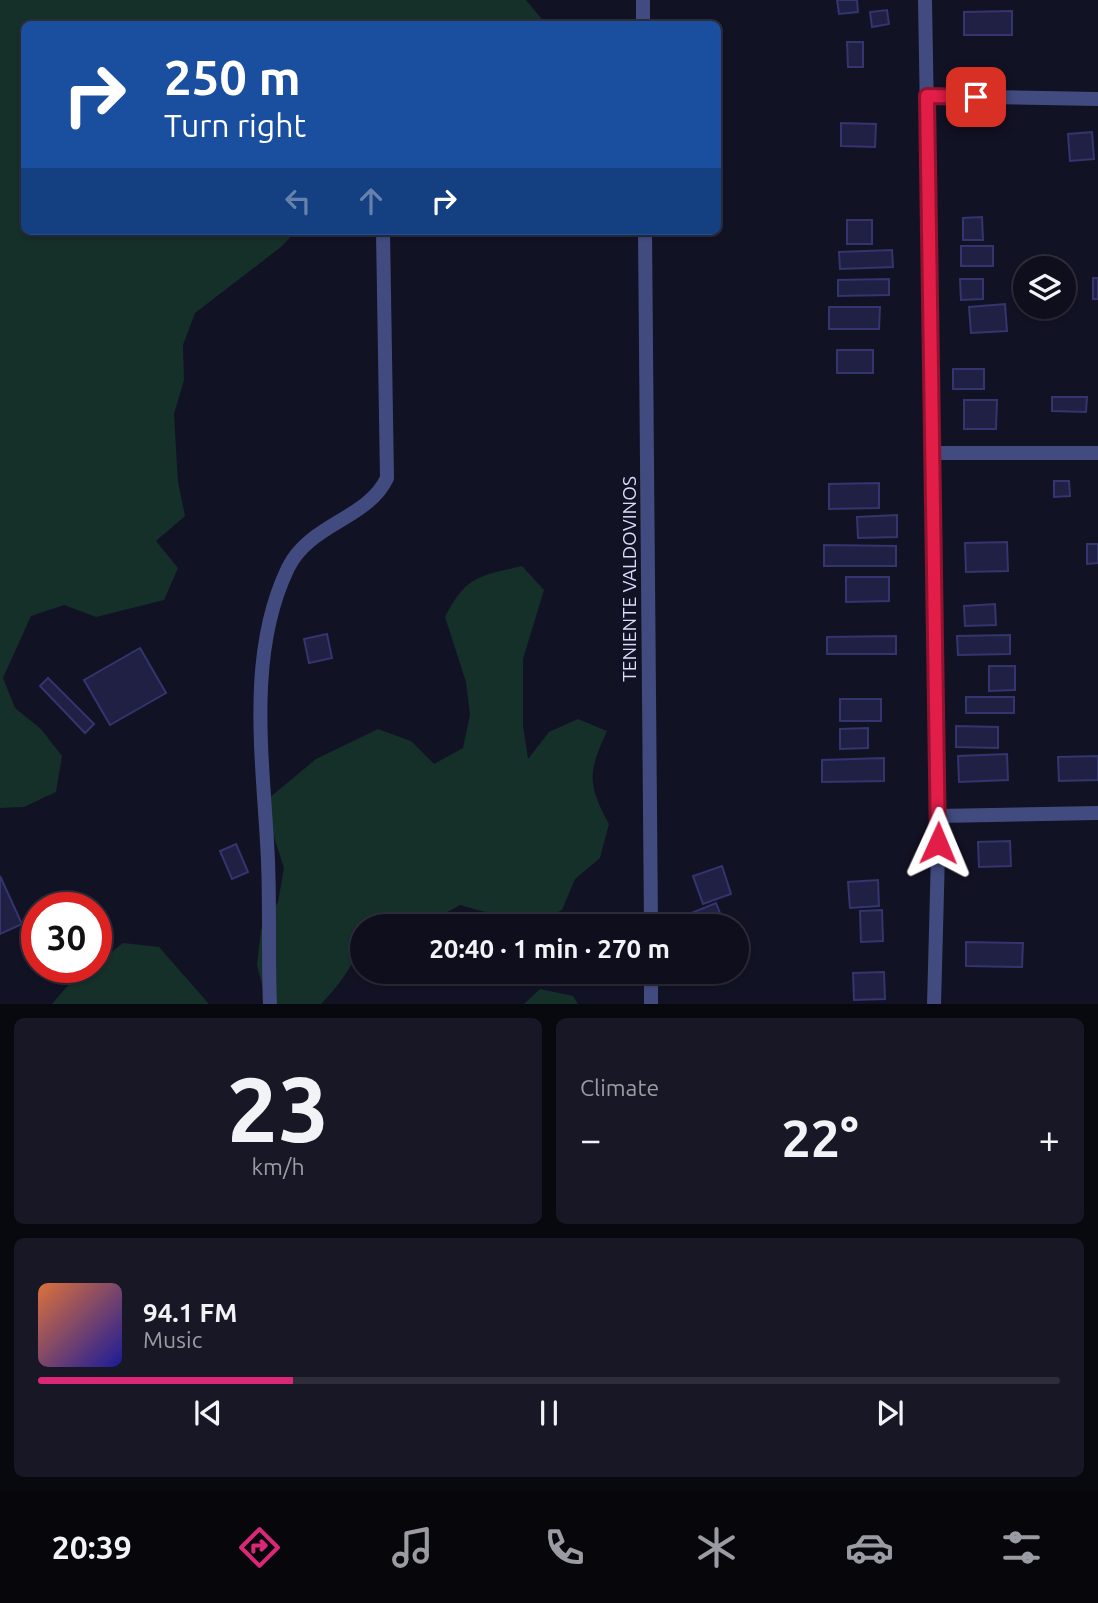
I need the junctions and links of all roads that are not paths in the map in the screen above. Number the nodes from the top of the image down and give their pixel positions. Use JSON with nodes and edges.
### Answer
{"nodes":[{"id":1,"x":643,"y":0,"type":"edge"},
{"id":2,"x":925,"y":0,"type":"edge"},
{"id":3,"x":643,"y":21,"type":"edge"},
{"id":4,"x":927,"y":96,"type":"junction"},
{"id":5,"x":1098,"y":99,"type":"edge"},
{"id":6,"x":383,"y":235,"type":"edge"},
{"id":7,"x":645,"y":235,"type":"edge"},
{"id":8,"x":934,"y":453,"type":"junction"},
{"id":9,"x":1098,"y":453,"type":"edge"},
{"id":10,"x":1098,"y":813,"type":"edge"},
{"id":11,"x":939,"y":816,"type":"junction"},
{"id":12,"x":651,"y":914,"type":"edge"},
{"id":13,"x":651,"y":984,"type":"edge"},
{"id":14,"x":270,"y":1004,"type":"edge"},
{"id":15,"x":651,"y":1004,"type":"edge"},
{"id":16,"x":934,"y":1004,"type":"edge"}],
"edges":[{"from":1,"to":3,"type":"street"},
{"from":2,"to":4,"type":"street"},
{"from":4,"to":5,"type":"street"},
{"from":4,"to":8,"type":"street"},
{"from":6,"to":14,"type":"street"},
{"from":7,"to":12,"type":"street","name":"TENIENTE VALDOVINOS"},
{"from":8,"to":9,"type":"street"},
{"from":8,"to":11,"type":"street"},
{"from":10,"to":11,"type":"street"},
{"from":11,"to":16,"type":"street"},
{"from":13,"to":15,"type":"street"}]}
